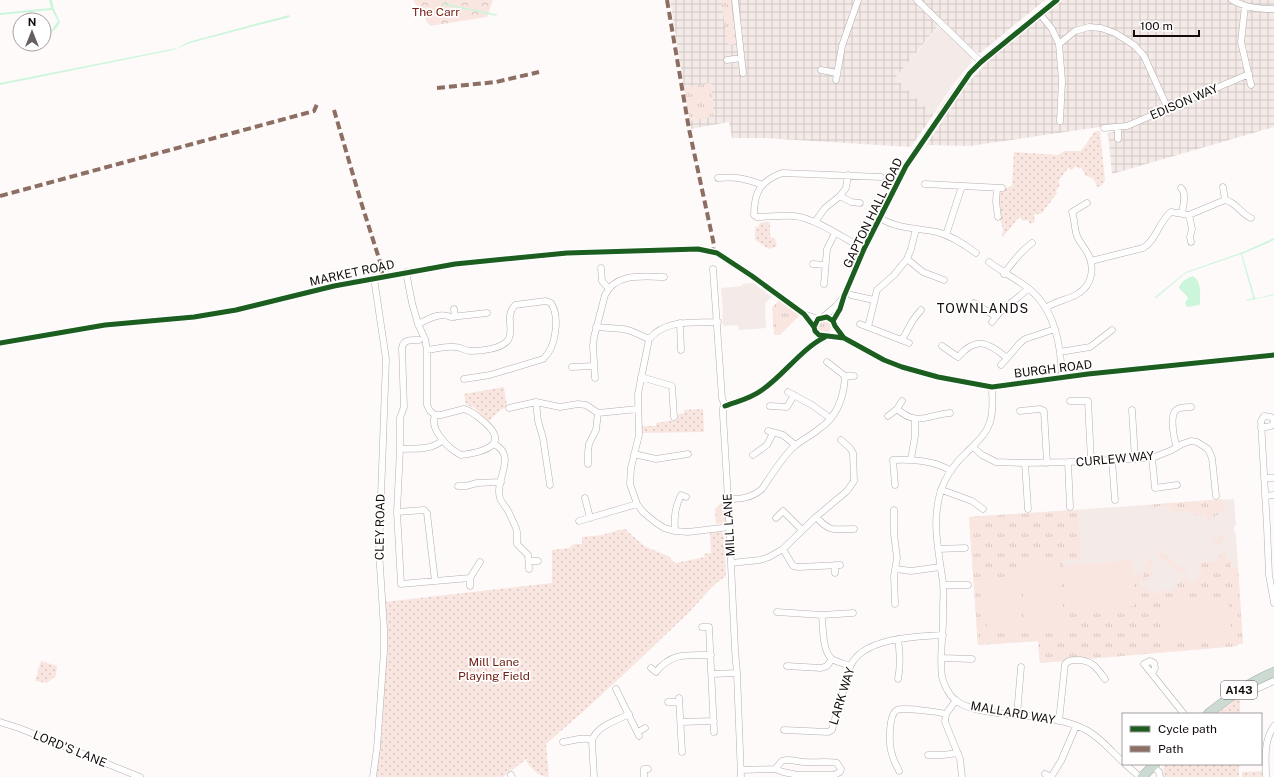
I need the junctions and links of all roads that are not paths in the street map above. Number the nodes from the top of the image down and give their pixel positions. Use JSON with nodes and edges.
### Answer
{"nodes":[{"id":1,"x":735,"y":0,"type":"edge"},
{"id":2,"x":858,"y":0,"type":"edge"},
{"id":3,"x":917,"y":0,"type":"edge"},
{"id":4,"x":1057,"y":0,"type":"edge"},
{"id":5,"x":1232,"y":0,"type":"edge"},
{"id":6,"x":1245,"y":6,"type":"junction"},
{"id":7,"x":1274,"y":9,"type":"edge"},
{"id":8,"x":1040,"y":14,"type":"junction"},
{"id":9,"x":1059,"y":44,"type":"junction"},
{"id":10,"x":741,"y":58,"type":"junction"},
{"id":11,"x":727,"y":60,"type":"dead end"},
{"id":12,"x":981,"y":62,"type":"junction"},
{"id":13,"x":821,"y":70,"type":"dead end"},
{"id":14,"x":743,"y":73,"type":"dead end"},
{"id":15,"x":837,"y":73,"type":"junction"},
{"id":16,"x":1249,"y":74,"type":"junction"},
{"id":17,"x":836,"y":80,"type":"dead end"},
{"id":18,"x":1251,"y":85,"type":"dead end"},
{"id":19,"x":1168,"y":109,"type":"junction"},
{"id":20,"x":1060,"y":122,"type":"dead end"},
{"id":21,"x":1118,"y":127,"type":"junction"},
{"id":22,"x":1104,"y":128,"type":"dead end"},
{"id":23,"x":1118,"y":139,"type":"dead end"},
{"id":24,"x":848,"y":175,"type":"junction"},
{"id":25,"x":880,"y":177,"type":"dead end"},
{"id":26,"x":718,"y":178,"type":"dead end"},
{"id":27,"x":925,"y":184,"type":"dead end"},
{"id":28,"x":763,"y":185,"type":"junction"},
{"id":29,"x":962,"y":186,"type":"junction"},
{"id":30,"x":1223,"y":186,"type":"dead end"},
{"id":31,"x":1181,"y":188,"type":"dead end"},
{"id":32,"x":840,"y":196,"type":"junction"},
{"id":33,"x":1225,"y":200,"type":"junction"},
{"id":34,"x":860,"y":203,"type":"dead end"},
{"id":35,"x":1088,"y":203,"type":"dead end"},
{"id":36,"x":1182,"y":213,"type":"junction"},
{"id":37,"x":1189,"y":215,"type":"junction"},
{"id":38,"x":998,"y":217,"type":"dead end"},
{"id":39,"x":880,"y":218,"type":"junction"},
{"id":40,"x":1251,"y":218,"type":"dead end"},
{"id":41,"x":815,"y":222,"type":"junction"},
{"id":42,"x":916,"y":229,"type":"junction"},
{"id":43,"x":835,"y":233,"type":"junction"},
{"id":44,"x":946,"y":235,"type":"junction"},
{"id":45,"x":1191,"y":242,"type":"dead end"},
{"id":46,"x":1032,"y":243,"type":"dead end"},
{"id":47,"x":864,"y":249,"type":"junction"},
{"id":48,"x":710,"y":251,"type":"joint"},
{"id":49,"x":976,"y":253,"type":"dead end"},
{"id":50,"x":906,"y":259,"type":"junction"},
{"id":51,"x":1091,"y":261,"type":"junction"},
{"id":52,"x":989,"y":262,"type":"dead end"},
{"id":53,"x":814,"y":264,"type":"dead end"},
{"id":54,"x":825,"y":265,"type":"junction"},
{"id":55,"x":601,"y":268,"type":"dead end"},
{"id":56,"x":406,"y":272,"type":"junction"},
{"id":57,"x":715,"y":273,"type":"dead end"},
{"id":58,"x":1004,"y":274,"type":"junction"},
{"id":59,"x":664,"y":277,"type":"dead end"},
{"id":60,"x":374,"y":278,"type":"junction"},
{"id":61,"x":944,"y":280,"type":"dead end"},
{"id":62,"x":824,"y":284,"type":"dead end"},
{"id":63,"x":608,"y":288,"type":"junction"},
{"id":64,"x":1028,"y":288,"type":"junction"},
{"id":65,"x":851,"y":295,"type":"dead end"},
{"id":66,"x":844,"y":296,"type":"junction"},
{"id":67,"x":874,"y":300,"type":"junction"},
{"id":68,"x":974,"y":303,"type":"dead end"},
{"id":69,"x":1046,"y":308,"type":"junction"},
{"id":70,"x":454,"y":309,"type":"dead end"},
{"id":71,"x":921,"y":310,"type":"dead end"},
{"id":72,"x":487,"y":313,"type":"dead end"},
{"id":73,"x":804,"y":314,"type":"junction"},
{"id":74,"x":455,"y":317,"type":"junction"},
{"id":75,"x":821,"y":318,"type":"junction"},
{"id":76,"x":718,"y":322,"type":"junction"},
{"id":77,"x":680,"y":323,"type":"junction"},
{"id":78,"x":418,"y":324,"type":"junction"},
{"id":79,"x":834,"y":324,"type":"junction"},
{"id":80,"x":860,"y":324,"type":"dead end"},
{"id":81,"x":868,"y":326,"type":"junction"},
{"id":82,"x":596,"y":327,"type":"junction"},
{"id":83,"x":1055,"y":328,"type":"junction"},
{"id":84,"x":815,"y":329,"type":"junction"},
{"id":85,"x":1112,"y":330,"type":"dead end"},
{"id":86,"x":827,"y":336,"type":"junction"},
{"id":87,"x":844,"y":338,"type":"junction"},
{"id":88,"x":649,"y":339,"type":"junction"},
{"id":89,"x":419,"y":340,"type":"dead end"},
{"id":90,"x":902,"y":340,"type":"junction"},
{"id":91,"x":0,"y":343,"type":"edge"},
{"id":92,"x":909,"y":343,"type":"dead end"},
{"id":93,"x":811,"y":346,"type":"junction"},
{"id":94,"x":942,"y":346,"type":"dead end"},
{"id":95,"x":427,"y":350,"type":"junction"},
{"id":96,"x":681,"y":350,"type":"dead end"},
{"id":97,"x":1060,"y":352,"type":"junction"},
{"id":98,"x":1274,"y":355,"type":"edge"},
{"id":99,"x":958,"y":358,"type":"junction"},
{"id":100,"x":1007,"y":358,"type":"junction"},
{"id":101,"x":826,"y":362,"type":"dead end"},
{"id":102,"x":964,"y":363,"type":"dead end"},
{"id":103,"x":1001,"y":365,"type":"dead end"},
{"id":104,"x":572,"y":366,"type":"dead end"},
{"id":105,"x":594,"y":366,"type":"junction"},
{"id":106,"x":845,"y":376,"type":"junction"},
{"id":107,"x":854,"y":376,"type":"dead end"},
{"id":108,"x":641,"y":377,"type":"junction"},
{"id":109,"x":595,"y":378,"type":"dead end"},
{"id":110,"x":1062,"y":378,"type":"junction"},
{"id":111,"x":464,"y":379,"type":"dead end"},
{"id":112,"x":992,"y":386,"type":"junction"},
{"id":113,"x":902,"y":401,"type":"dead end"},
{"id":114,"x":1070,"y":401,"type":"dead end"},
{"id":115,"x":536,"y":402,"type":"junction"},
{"id":116,"x":725,"y":406,"type":"junction"},
{"id":117,"x":770,"y":406,"type":"dead end"},
{"id":118,"x":1191,"y":407,"type":"dead end"},
{"id":119,"x":509,"y":408,"type":"dead end"},
{"id":120,"x":638,"y":409,"type":"junction"},
{"id":121,"x":897,"y":409,"type":"junction"},
{"id":122,"x":1132,"y":410,"type":"dead end"},
{"id":123,"x":1020,"y":411,"type":"dead end"},
{"id":124,"x":598,"y":413,"type":"junction"},
{"id":125,"x":950,"y":413,"type":"dead end"},
{"id":126,"x":435,"y":415,"type":"junction"},
{"id":127,"x":888,"y":416,"type":"dead end"},
{"id":128,"x":674,"y":417,"type":"dead end"},
{"id":129,"x":830,"y":418,"type":"junction"},
{"id":130,"x":915,"y":420,"type":"junction"},
{"id":131,"x":1261,"y":428,"type":"dead end"},
{"id":132,"x":443,"y":440,"type":"junction"},
{"id":133,"x":841,"y":440,"type":"dead end"},
{"id":134,"x":494,"y":444,"type":"junction"},
{"id":135,"x":795,"y":445,"type":"junction"},
{"id":136,"x":1177,"y":446,"type":"junction"},
{"id":137,"x":973,"y":447,"type":"junction"},
{"id":138,"x":400,"y":449,"type":"junction"},
{"id":139,"x":634,"y":454,"type":"junction"},
{"id":140,"x":688,"y":454,"type":"dead end"},
{"id":141,"x":753,"y":456,"type":"dead end"},
{"id":142,"x":1152,"y":458,"type":"junction"},
{"id":143,"x":911,"y":459,"type":"junction"},
{"id":144,"x":1135,"y":459,"type":"junction"},
{"id":145,"x":1112,"y":460,"type":"junction"},
{"id":146,"x":1091,"y":461,"type":"junction"},
{"id":147,"x":1068,"y":462,"type":"junction"},
{"id":148,"x":1025,"y":463,"type":"junction"},
{"id":149,"x":1047,"y":463,"type":"junction"},
{"id":150,"x":588,"y":464,"type":"dead end"},
{"id":151,"x":951,"y":471,"type":"junction"},
{"id":152,"x":1264,"y":478,"type":"junction"},
{"id":153,"x":1274,"y":478,"type":"edge"},
{"id":154,"x":501,"y":482,"type":"junction"},
{"id":155,"x":550,"y":485,"type":"dead end"},
{"id":156,"x":895,"y":485,"type":"dead end"},
{"id":157,"x":1177,"y":485,"type":"dead end"},
{"id":158,"x":458,"y":486,"type":"dead end"},
{"id":159,"x":942,"y":490,"type":"junction"},
{"id":160,"x":681,"y":495,"type":"dead end"},
{"id":161,"x":1216,"y":496,"type":"dead end"},
{"id":162,"x":1265,"y":496,"type":"junction"},
{"id":163,"x":1274,"y":496,"type":"edge"},
{"id":164,"x":585,"y":498,"type":"dead end"},
{"id":165,"x":728,"y":499,"type":"junction"},
{"id":166,"x":1115,"y":500,"type":"dead end"},
{"id":167,"x":637,"y":504,"type":"junction"},
{"id":168,"x":981,"y":505,"type":"dead end"},
{"id":169,"x":1070,"y":507,"type":"dead end"},
{"id":170,"x":1028,"y":509,"type":"dead end"},
{"id":171,"x":894,"y":510,"type":"dead end"},
{"id":172,"x":397,"y":512,"type":"junction"},
{"id":173,"x":816,"y":517,"type":"junction"},
{"id":174,"x":590,"y":518,"type":"junction"},
{"id":175,"x":776,"y":518,"type":"dead end"},
{"id":176,"x":579,"y":521,"type":"dead end"},
{"id":177,"x":730,"y":527,"type":"junction"},
{"id":178,"x":854,"y":529,"type":"dead end"},
{"id":179,"x":802,"y":530,"type":"junction"},
{"id":180,"x":675,"y":531,"type":"junction"},
{"id":181,"x":965,"y":548,"type":"dead end"},
{"id":182,"x":783,"y":549,"type":"junction"},
{"id":183,"x":938,"y":549,"type":"junction"},
{"id":184,"x":538,"y":561,"type":"dead end"},
{"id":185,"x":480,"y":562,"type":"dead end"},
{"id":186,"x":529,"y":562,"type":"junction"},
{"id":187,"x":731,"y":563,"type":"junction"},
{"id":188,"x":940,"y":567,"type":"junction"},
{"id":189,"x":529,"y":569,"type":"dead end"},
{"id":190,"x":896,"y":569,"type":"junction"},
{"id":191,"x":835,"y":573,"type":"dead end"},
{"id":192,"x":886,"y":576,"type":"dead end"},
{"id":193,"x":894,"y":576,"type":"junction"},
{"id":194,"x":470,"y":578,"type":"junction"},
{"id":195,"x":435,"y":581,"type":"junction"},
{"id":196,"x":943,"y":585,"type":"junction"},
{"id":197,"x":968,"y":585,"type":"dead end"},
{"id":198,"x":470,"y":586,"type":"dead end"},
{"id":199,"x":1274,"y":603,"type":"edge"},
{"id":200,"x":894,"y":604,"type":"dead end"},
{"id":201,"x":777,"y":612,"type":"dead end"},
{"id":202,"x":853,"y":613,"type":"dead end"},
{"id":203,"x":822,"y":615,"type":"junction"},
{"id":204,"x":702,"y":627,"type":"dead end"},
{"id":205,"x":943,"y":635,"type":"junction"},
{"id":206,"x":898,"y":639,"type":"junction"},
{"id":207,"x":711,"y":655,"type":"junction"},
{"id":208,"x":942,"y":658,"type":"junction"},
{"id":209,"x":832,"y":659,"type":"junction"},
{"id":210,"x":972,"y":659,"type":"dead end"},
{"id":211,"x":787,"y":666,"type":"dead end"},
{"id":212,"x":850,"y":666,"type":"junction"},
{"id":213,"x":1021,"y":667,"type":"dead end"},
{"id":214,"x":654,"y":672,"type":"dead end"},
{"id":215,"x":1274,"y":672,"type":"edge"},
{"id":216,"x":737,"y":673,"type":"junction"},
{"id":217,"x":712,"y":674,"type":"junction"},
{"id":218,"x":1152,"y":674,"type":"dead end"},
{"id":219,"x":898,"y":679,"type":"dead end"},
{"id":220,"x":1105,"y":679,"type":"dead end"},
{"id":221,"x":1274,"y":681,"type":"edge"},
{"id":222,"x":1244,"y":686,"type":"junction"},
{"id":223,"x":616,"y":689,"type":"dead end"},
{"id":224,"x":956,"y":700,"type":"junction"},
{"id":225,"x":668,"y":702,"type":"dead end"},
{"id":226,"x":1183,"y":713,"type":"edge"},
{"id":227,"x":1209,"y":713,"type":"edge"},
{"id":228,"x":628,"y":714,"type":"junction"},
{"id":229,"x":946,"y":714,"type":"junction"},
{"id":230,"x":1017,"y":715,"type":"junction"},
{"id":231,"x":714,"y":721,"type":"junction"},
{"id":232,"x":1058,"y":721,"type":"junction"},
{"id":233,"x":0,"y":722,"type":"edge"},
{"id":234,"x":681,"y":722,"type":"junction"},
{"id":235,"x":1076,"y":726,"type":"junction"},
{"id":236,"x":1274,"y":726,"type":"edge"},
{"id":237,"x":645,"y":728,"type":"dead end"},
{"id":238,"x":784,"y":730,"type":"dead end"},
{"id":239,"x":714,"y":732,"type":"dead end"},
{"id":240,"x":592,"y":740,"type":"junction"},
{"id":241,"x":563,"y":742,"type":"dead end"},
{"id":242,"x":682,"y":751,"type":"dead end"},
{"id":243,"x":931,"y":753,"type":"dead end"},
{"id":244,"x":958,"y":753,"type":"junction"},
{"id":245,"x":1122,"y":761,"type":"edge"},
{"id":246,"x":1126,"y":765,"type":"edge"},
{"id":247,"x":1154,"y":765,"type":"edge"},
{"id":248,"x":644,"y":769,"type":"dead end"},
{"id":249,"x":775,"y":769,"type":"junction"},
{"id":250,"x":899,"y":771,"type":"dead end"},
{"id":251,"x":741,"y":774,"type":"edge"},
{"id":252,"x":1049,"y":776,"type":"edge"},
{"id":253,"x":140,"y":777,"type":"edge"},
{"id":254,"x":373,"y":777,"type":"edge"},
{"id":255,"x":594,"y":777,"type":"edge"},
{"id":256,"x":644,"y":777,"type":"edge"},
{"id":257,"x":962,"y":777,"type":"edge"},
{"id":258,"x":1141,"y":777,"type":"edge"},
{"id":259,"x":1160,"y":777,"type":"edge"},
{"id":260,"x":1266,"y":777,"type":"edge"}],
"edges":[{"from":1,"to":10,"type":"street"},
{"from":2,"to":15,"type":"street"},
{"from":3,"to":12,"type":"street"},
{"from":4,"to":8,"type":"street","name":"GAPTON HALL ROAD"},
{"from":5,"to":6,"type":"street"},
{"from":6,"to":7,"type":"street"},
{"from":6,"to":16,"type":"street"},
{"from":8,"to":9,"type":"street"},
{"from":8,"to":12,"type":"street","name":"GAPTON HALL ROAD"},
{"from":9,"to":19,"type":"street"},
{"from":9,"to":20,"type":"street"},
{"from":10,"to":11,"type":"street"},
{"from":10,"to":14,"type":"street"},
{"from":12,"to":39,"type":"street","name":"GAPTON HALL ROAD"},
{"from":13,"to":15,"type":"street"},
{"from":15,"to":17,"type":"street"},
{"from":16,"to":18,"type":"street"},
{"from":16,"to":19,"type":"street","name":"EDISON WAY"},
{"from":19,"to":21,"type":"street","name":"EDISON WAY"},
{"from":21,"to":22,"type":"street","name":"EDISON WAY"},
{"from":21,"to":23,"type":"street"},
{"from":24,"to":25,"type":"street"},
{"from":24,"to":28,"type":"street"},
{"from":24,"to":32,"type":"street"},
{"from":26,"to":28,"type":"street"},
{"from":27,"to":29,"type":"street"},
{"from":28,"to":41,"type":"street"},
{"from":29,"to":38,"type":"street"},
{"from":29,"to":44,"type":"street"},
{"from":30,"to":33,"type":"street"},
{"from":31,"to":36,"type":"street"},
{"from":32,"to":34,"type":"street"},
{"from":32,"to":41,"type":"street"},
{"from":33,"to":37,"type":"street"},
{"from":33,"to":40,"type":"street"},
{"from":35,"to":51,"type":"street"},
{"from":36,"to":37,"type":"street"},
{"from":36,"to":51,"type":"street"},
{"from":37,"to":45,"type":"street"},
{"from":39,"to":42,"type":"street"},
{"from":39,"to":47,"type":"street","name":"GAPTON HALL ROAD"},
{"from":41,"to":43,"type":"street"},
{"from":42,"to":44,"type":"street"},
{"from":42,"to":50,"type":"street"},
{"from":43,"to":47,"type":"street"},
{"from":43,"to":54,"type":"street"},
{"from":44,"to":49,"type":"street"},
{"from":46,"to":58,"type":"street"},
{"from":47,"to":66,"type":"street","name":"GAPTON HALL ROAD"},
{"from":48,"to":56,"type":"street","name":"MARKET ROAD"},
{"from":48,"to":73,"type":"street","name":"BURGH ROAD"},
{"from":50,"to":61,"type":"street"},
{"from":50,"to":67,"type":"street"},
{"from":51,"to":69,"type":"street"},
{"from":52,"to":58,"type":"street"},
{"from":53,"to":54,"type":"street"},
{"from":54,"to":62,"type":"street"},
{"from":55,"to":63,"type":"street"},
{"from":56,"to":60,"type":"street","name":"MARKET ROAD"},
{"from":56,"to":78,"type":"street"},
{"from":57,"to":76,"type":"street","name":"MILL LANE"},
{"from":58,"to":64,"type":"street"},
{"from":59,"to":63,"type":"street"},
{"from":60,"to":91,"type":"street","name":"MARKET ROAD"},
{"from":60,"to":254,"type":"street","name":"CLEY ROAD"},
{"from":63,"to":82,"type":"street"},
{"from":64,"to":68,"type":"street"},
{"from":64,"to":69,"type":"street"},
{"from":65,"to":67,"type":"street"},
{"from":66,"to":75,"type":"street","name":"GAPTON HALL ROAD"},
{"from":66,"to":79,"type":"street","name":"GAPTON HALL ROAD"},
{"from":67,"to":81,"type":"street"},
{"from":69,"to":83,"type":"street"},
{"from":70,"to":74,"type":"street"},
{"from":71,"to":90,"type":"street"},
{"from":72,"to":74,"type":"street"},
{"from":73,"to":75,"type":"street","name":"BURGH ROAD"},
{"from":73,"to":84,"type":"street","name":"BURGH ROAD"},
{"from":74,"to":78,"type":"street"},
{"from":75,"to":79,"type":"street","name":"BURGH ROAD"},
{"from":75,"to":84,"type":"street"},
{"from":76,"to":77,"type":"street"},
{"from":76,"to":116,"type":"street","name":"MILL LANE"},
{"from":77,"to":88,"type":"street"},
{"from":77,"to":96,"type":"street"},
{"from":78,"to":95,"type":"street"},
{"from":79,"to":86,"type":"street"},
{"from":79,"to":87,"type":"street","name":"BURGH ROAD"},
{"from":80,"to":81,"type":"street"},
{"from":81,"to":90,"type":"street"},
{"from":82,"to":88,"type":"street"},
{"from":82,"to":105,"type":"street"},
{"from":83,"to":97,"type":"street"},
{"from":83,"to":100,"type":"street"},
{"from":84,"to":86,"type":"street","name":"BURGH ROAD"},
{"from":84,"to":93,"type":"street"},
{"from":85,"to":97,"type":"street"},
{"from":86,"to":87,"type":"street","name":"BURGH ROAD"},
{"from":86,"to":93,"type":"street"},
{"from":87,"to":112,"type":"street","name":"BURGH ROAD"},
{"from":88,"to":108,"type":"street"},
{"from":89,"to":138,"type":"street"},
{"from":90,"to":92,"type":"street"},
{"from":93,"to":116,"type":"street"},
{"from":94,"to":99,"type":"street"},
{"from":95,"to":111,"type":"street"},
{"from":95,"to":126,"type":"street"},
{"from":97,"to":110,"type":"street"},
{"from":98,"to":110,"type":"street","name":"BURGH ROAD"},
{"from":99,"to":100,"type":"street"},
{"from":99,"to":102,"type":"street"},
{"from":100,"to":103,"type":"street"},
{"from":101,"to":106,"type":"street"},
{"from":104,"to":105,"type":"street"},
{"from":105,"to":109,"type":"street"},
{"from":106,"to":107,"type":"street"},
{"from":106,"to":129,"type":"street"},
{"from":108,"to":120,"type":"street"},
{"from":108,"to":128,"type":"street"},
{"from":110,"to":112,"type":"street","name":"BURGH ROAD"},
{"from":112,"to":137,"type":"street","name":"MALLARD WAY"},
{"from":113,"to":121,"type":"street"},
{"from":114,"to":146,"type":"street"},
{"from":115,"to":119,"type":"street"},
{"from":115,"to":124,"type":"street"},
{"from":115,"to":155,"type":"street"},
{"from":116,"to":165,"type":"street","name":"MILL LANE"},
{"from":117,"to":129,"type":"street"},
{"from":118,"to":136,"type":"street"},
{"from":120,"to":124,"type":"street"},
{"from":120,"to":139,"type":"street"},
{"from":121,"to":127,"type":"street"},
{"from":121,"to":130,"type":"street"},
{"from":122,"to":144,"type":"street"},
{"from":123,"to":149,"type":"street"},
{"from":124,"to":150,"type":"street"},
{"from":125,"to":130,"type":"street"},
{"from":126,"to":132,"type":"street"},
{"from":126,"to":134,"type":"street"},
{"from":129,"to":135,"type":"street"},
{"from":130,"to":143,"type":"street"},
{"from":131,"to":152,"type":"street"},
{"from":132,"to":134,"type":"street"},
{"from":132,"to":138,"type":"street"},
{"from":133,"to":173,"type":"street"},
{"from":134,"to":154,"type":"street"},
{"from":135,"to":141,"type":"street"},
{"from":135,"to":165,"type":"street"},
{"from":136,"to":142,"type":"street","name":"CURLEW WAY"},
{"from":136,"to":161,"type":"street","name":"CURLEW WAY"},
{"from":137,"to":148,"type":"street","name":"CURLEW WAY"},
{"from":137,"to":151,"type":"street","name":"MALLARD WAY"},
{"from":138,"to":172,"type":"street"},
{"from":139,"to":140,"type":"street"},
{"from":139,"to":167,"type":"street"},
{"from":142,"to":144,"type":"street","name":"CURLEW WAY"},
{"from":142,"to":157,"type":"street"},
{"from":143,"to":151,"type":"street"},
{"from":143,"to":156,"type":"street"},
{"from":144,"to":145,"type":"street","name":"CURLEW WAY"},
{"from":145,"to":146,"type":"street","name":"CURLEW WAY"},
{"from":145,"to":166,"type":"street"},
{"from":146,"to":147,"type":"street","name":"CURLEW WAY"},
{"from":147,"to":149,"type":"street","name":"CURLEW WAY"},
{"from":147,"to":169,"type":"street"},
{"from":148,"to":149,"type":"street","name":"CURLEW WAY"},
{"from":148,"to":170,"type":"street"},
{"from":151,"to":159,"type":"street","name":"MALLARD WAY"},
{"from":152,"to":153,"type":"street"},
{"from":152,"to":162,"type":"street"},
{"from":154,"to":158,"type":"street"},
{"from":154,"to":186,"type":"street"},
{"from":159,"to":168,"type":"street"},
{"from":159,"to":183,"type":"street","name":"MALLARD WAY"},
{"from":160,"to":180,"type":"street"},
{"from":162,"to":163,"type":"street"},
{"from":162,"to":199,"type":"street"},
{"from":164,"to":174,"type":"street"},
{"from":165,"to":177,"type":"street","name":"MILL LANE"},
{"from":167,"to":174,"type":"street"},
{"from":167,"to":180,"type":"street"},
{"from":171,"to":190,"type":"street"},
{"from":172,"to":195,"type":"street"},
{"from":172,"to":195,"type":"street"},
{"from":173,"to":178,"type":"street"},
{"from":173,"to":179,"type":"street"},
{"from":174,"to":176,"type":"street"},
{"from":175,"to":179,"type":"street"},
{"from":177,"to":180,"type":"street"},
{"from":177,"to":187,"type":"street","name":"MILL LANE"},
{"from":179,"to":182,"type":"street"},
{"from":181,"to":183,"type":"street"},
{"from":182,"to":187,"type":"street"},
{"from":182,"to":191,"type":"street"},
{"from":183,"to":188,"type":"street","name":"MALLARD WAY"},
{"from":184,"to":186,"type":"street"},
{"from":185,"to":194,"type":"street"},
{"from":186,"to":189,"type":"street"},
{"from":187,"to":216,"type":"street","name":"MILL LANE"},
{"from":188,"to":190,"type":"street"},
{"from":188,"to":196,"type":"street","name":"MALLARD WAY"},
{"from":190,"to":193,"type":"street"},
{"from":192,"to":193,"type":"street"},
{"from":193,"to":200,"type":"street"},
{"from":194,"to":195,"type":"street"},
{"from":194,"to":198,"type":"street"},
{"from":196,"to":197,"type":"street"},
{"from":196,"to":205,"type":"street","name":"MALLARD WAY"},
{"from":201,"to":203,"type":"street"},
{"from":202,"to":203,"type":"street"},
{"from":203,"to":209,"type":"street"},
{"from":204,"to":207,"type":"street"},
{"from":205,"to":206,"type":"street","name":"LARK WAY"},
{"from":205,"to":208,"type":"street","name":"MALLARD WAY"},
{"from":206,"to":212,"type":"street","name":"LARK WAY"},
{"from":206,"to":219,"type":"street"},
{"from":207,"to":214,"type":"street"},
{"from":207,"to":217,"type":"street"},
{"from":208,"to":210,"type":"street"},
{"from":208,"to":224,"type":"street","name":"MALLARD WAY"},
{"from":209,"to":211,"type":"street"},
{"from":209,"to":212,"type":"street"},
{"from":212,"to":238,"type":"street","name":"LARK WAY"},
{"from":213,"to":230,"type":"street"},
{"from":215,"to":222,"type":"highway","number":"A143"},
{"from":216,"to":217,"type":"street"},
{"from":216,"to":251,"type":"street","name":"MILL LANE"},
{"from":217,"to":231,"type":"street"},
{"from":218,"to":226,"type":"street"},
{"from":220,"to":232,"type":"street"},
{"from":221,"to":222,"type":"street"},
{"from":222,"to":227,"type":"highway","number":"A143"},
{"from":223,"to":228,"type":"street"},
{"from":224,"to":229,"type":"street"},
{"from":224,"to":230,"type":"street","name":"MALLARD WAY"},
{"from":225,"to":234,"type":"street"},
{"from":228,"to":237,"type":"street"},
{"from":228,"to":240,"type":"street"},
{"from":229,"to":244,"type":"street"},
{"from":229,"to":250,"type":"street"},
{"from":230,"to":232,"type":"street","name":"MALLARD WAY"},
{"from":231,"to":234,"type":"street"},
{"from":231,"to":239,"type":"street"},
{"from":232,"to":235,"type":"street","name":"MALLARD WAY"},
{"from":233,"to":253,"type":"street","name":"LORD'S LANE"},
{"from":234,"to":242,"type":"street"},
{"from":235,"to":245,"type":"street","name":"MALLARD WAY"},
{"from":235,"to":252,"type":"street"},
{"from":236,"to":260,"type":"street"},
{"from":240,"to":241,"type":"street"},
{"from":240,"to":255,"type":"street"},
{"from":243,"to":244,"type":"street"},
{"from":244,"to":257,"type":"street"},
{"from":246,"to":258,"type":"street","name":"MALLARD WAY"},
{"from":247,"to":258,"type":"highway"},
{"from":247,"to":259,"type":"street"},
{"from":248,"to":256,"type":"street"},
{"from":249,"to":249,"type":"street"},
{"from":249,"to":251,"type":"street"}]}
